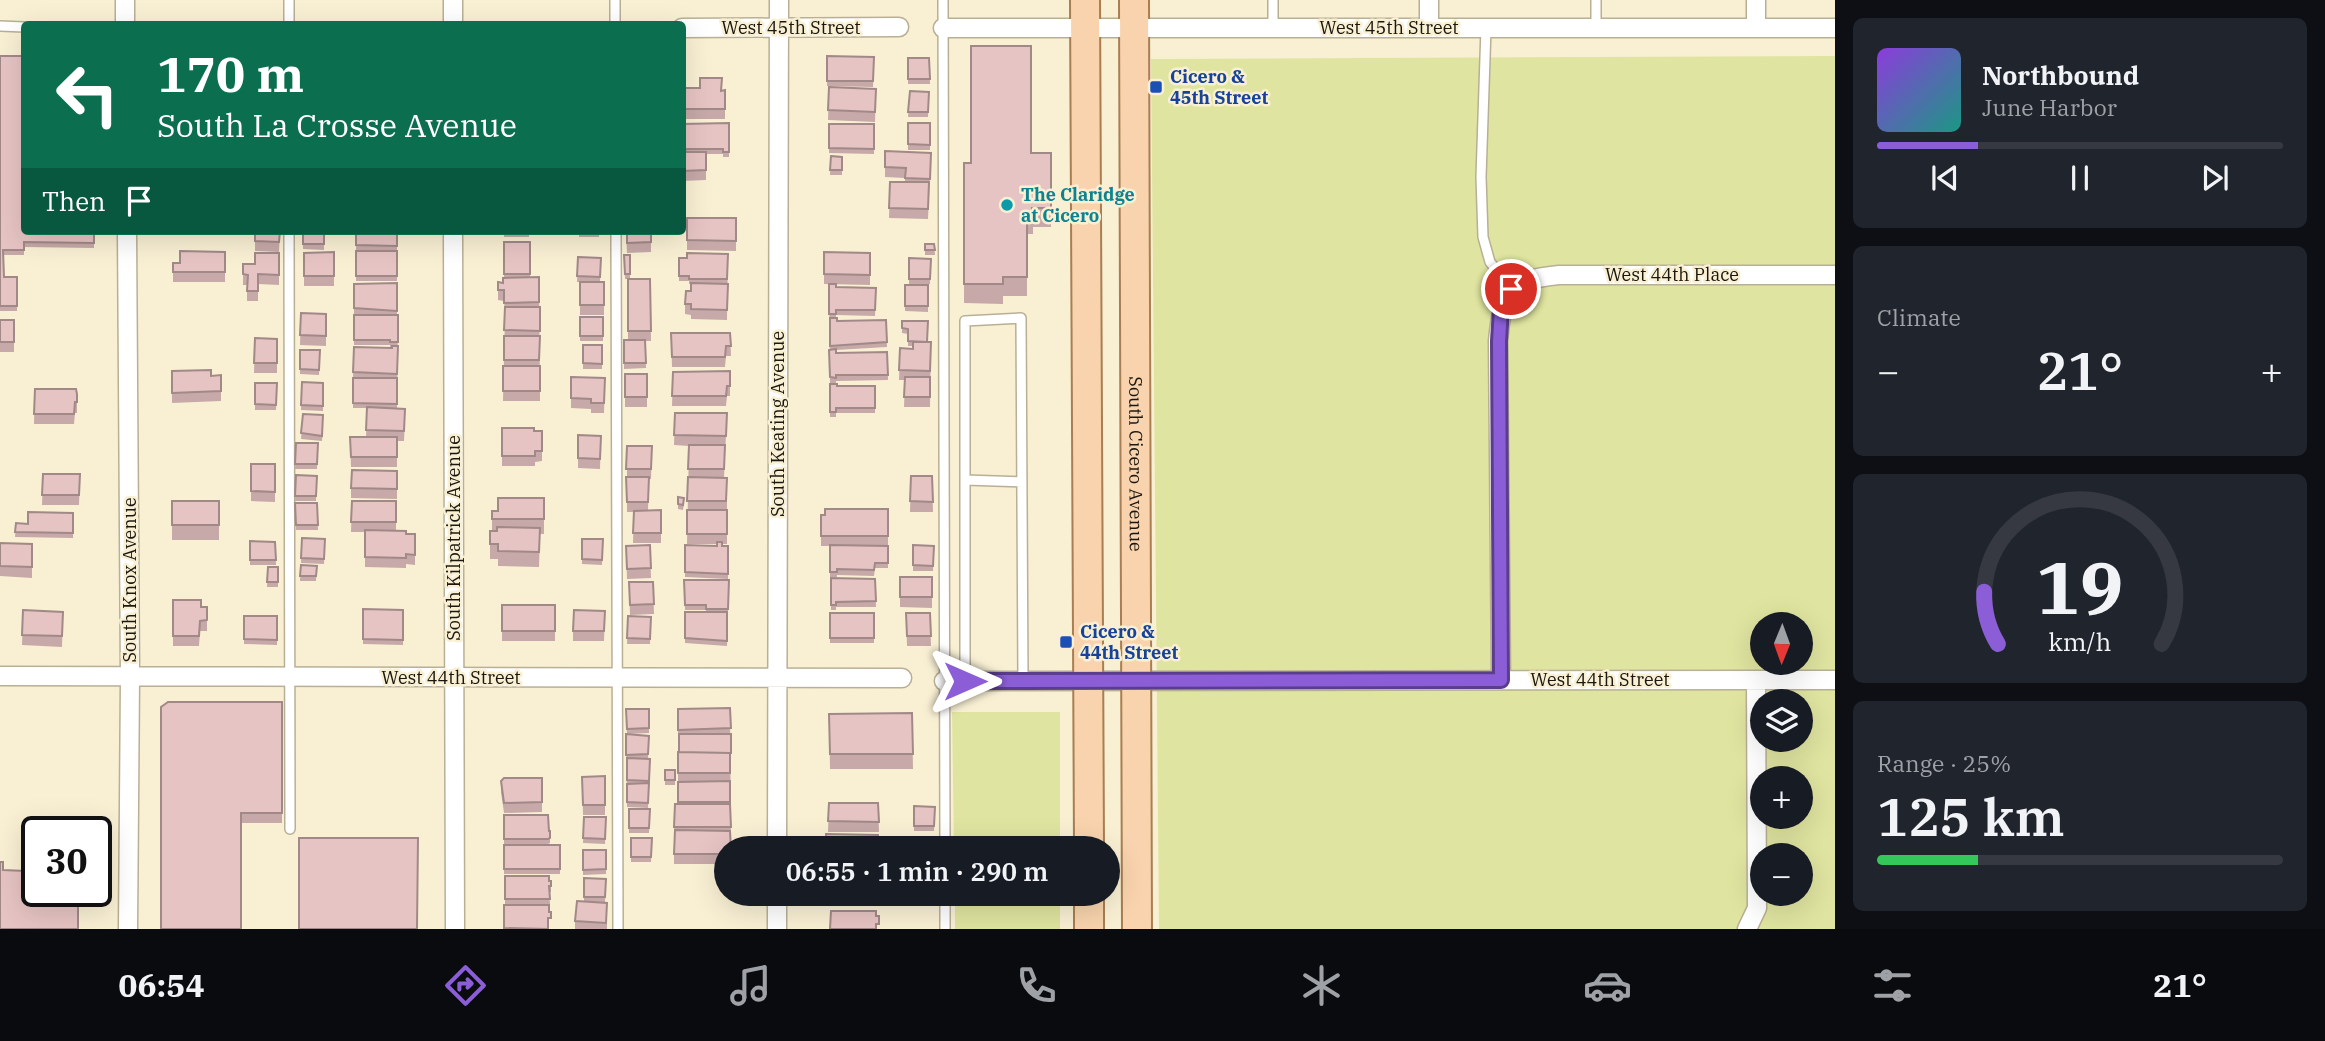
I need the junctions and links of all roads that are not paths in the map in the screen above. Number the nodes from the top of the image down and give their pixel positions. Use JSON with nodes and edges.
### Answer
{"nodes":[{"id":1,"x":125,"y":0,"type":"edge"},
{"id":2,"x":289,"y":0,"type":"edge"},
{"id":3,"x":453,"y":0,"type":"edge"},
{"id":4,"x":615,"y":0,"type":"edge"},
{"id":5,"x":779,"y":0,"type":"edge"},
{"id":6,"x":943,"y":0,"type":"edge"},
{"id":7,"x":1273,"y":0,"type":"edge"},
{"id":8,"x":1429,"y":0,"type":"edge"},
{"id":9,"x":1596,"y":0,"type":"edge"},
{"id":10,"x":1756,"y":0,"type":"edge"},
{"id":11,"x":1085,"y":14,"type":"edge"},
{"id":12,"x":1134,"y":14,"type":"edge"},
{"id":13,"x":125,"y":21,"type":"edge"},
{"id":14,"x":289,"y":21,"type":"edge"},
{"id":15,"x":453,"y":21,"type":"edge"},
{"id":16,"x":615,"y":21,"type":"edge"},
{"id":17,"x":0,"y":26,"type":"edge"},
{"id":18,"x":21,"y":27,"type":"edge"},
{"id":19,"x":899,"y":27,"type":"dead end"},
{"id":20,"x":943,"y":27,"type":"junction"},
{"id":21,"x":686,"y":28,"type":"edge"},
{"id":22,"x":779,"y":28,"type":"junction"},
{"id":23,"x":1273,"y":28,"type":"junction"},
{"id":24,"x":1429,"y":28,"type":"junction"},
{"id":25,"x":1486,"y":28,"type":"junction"},
{"id":26,"x":1596,"y":28,"type":"junction"},
{"id":27,"x":1756,"y":28,"type":"junction"},
{"id":28,"x":1835,"y":28,"type":"edge"},
{"id":29,"x":127,"y":235,"type":"edge"},
{"id":30,"x":289,"y":235,"type":"edge"},
{"id":31,"x":453,"y":235,"type":"edge"},
{"id":32,"x":615,"y":235,"type":"edge"},
{"id":33,"x":1835,"y":275,"type":"edge"},
{"id":34,"x":1511,"y":289,"type":"junction"},
{"id":35,"x":965,"y":481,"type":"junction"},
{"id":36,"x":1022,"y":482,"type":"junction"},
{"id":37,"x":0,"y":677,"type":"edge"},
{"id":38,"x":130,"y":678,"type":"junction"},
{"id":39,"x":290,"y":678,"type":"junction"},
{"id":40,"x":454,"y":678,"type":"junction"},
{"id":41,"x":617,"y":678,"type":"junction"},
{"id":42,"x":777,"y":678,"type":"junction"},
{"id":43,"x":902,"y":678,"type":"dead end"},
{"id":44,"x":1501,"y":680,"type":"junction"},
{"id":45,"x":1756,"y":680,"type":"junction"},
{"id":46,"x":1835,"y":680,"type":"edge"},
{"id":47,"x":944,"y":681,"type":"junction"},
{"id":48,"x":965,"y":681,"type":"junction"},
{"id":49,"x":1023,"y":681,"type":"junction"},
{"id":50,"x":1088,"y":681,"type":"junction"},
{"id":51,"x":1136,"y":681,"type":"junction"},
{"id":52,"x":290,"y":829,"type":"dead end"},
{"id":53,"x":777,"y":836,"type":"edge"},
{"id":54,"x":945,"y":836,"type":"edge"},
{"id":55,"x":1089,"y":836,"type":"edge"},
{"id":56,"x":777,"y":906,"type":"edge"},
{"id":57,"x":945,"y":906,"type":"edge"},
{"id":58,"x":1089,"y":906,"type":"edge"},
{"id":59,"x":128,"y":929,"type":"edge"},
{"id":60,"x":455,"y":929,"type":"edge"},
{"id":61,"x":618,"y":929,"type":"edge"},
{"id":62,"x":777,"y":929,"type":"edge"},
{"id":63,"x":945,"y":929,"type":"edge"},
{"id":64,"x":1089,"y":929,"type":"edge"},
{"id":65,"x":1137,"y":929,"type":"edge"},
{"id":66,"x":1746,"y":929,"type":"edge"}],
"edges":[{"from":1,"to":13,"type":"street"},
{"from":2,"to":14,"type":"lane"},
{"from":3,"to":15,"type":"street"},
{"from":4,"to":16,"type":"lane"},
{"from":5,"to":22,"type":"street","name":"South Keating Avenue"},
{"from":6,"to":20,"type":"lane"},
{"from":7,"to":23,"type":"lane"},
{"from":8,"to":24,"type":"street"},
{"from":9,"to":26,"type":"lane"},
{"from":10,"to":27,"type":"street"},
{"from":11,"to":12,"type":"street","name":"West 45th Street"},
{"from":11,"to":20,"type":"street","name":"West 45th Street"},
{"from":11,"to":50,"type":"main road"},
{"from":12,"to":23,"type":"street","name":"West 45th Street"},
{"from":12,"to":51,"type":"main road","name":"South Cicero Avenue"},
{"from":17,"to":18,"type":"lane"},
{"from":19,"to":22,"type":"street","name":"West 45th Street"},
{"from":20,"to":47,"type":"lane"},
{"from":21,"to":22,"type":"street","name":"West 45th Street"},
{"from":22,"to":42,"type":"street","name":"South Keating Avenue"},
{"from":23,"to":24,"type":"street","name":"West 45th Street"},
{"from":24,"to":25,"type":"street","name":"West 45th Street"},
{"from":25,"to":26,"type":"street","name":"West 45th Street"},
{"from":25,"to":34,"type":"lane"},
{"from":26,"to":27,"type":"street","name":"West 45th Street"},
{"from":27,"to":28,"type":"street","name":"West 45th Street"},
{"from":29,"to":38,"type":"street","name":"South Knox Avenue"},
{"from":30,"to":39,"type":"lane"},
{"from":31,"to":40,"type":"street","name":"South Kilpatrick Avenue"},
{"from":32,"to":41,"type":"lane"},
{"from":33,"to":34,"type":"street","name":"West 44th Place"},
{"from":34,"to":44,"type":"street"},
{"from":35,"to":36,"type":"lane"},
{"from":35,"to":36,"type":"lane"},
{"from":35,"to":48,"type":"lane"},
{"from":36,"to":49,"type":"lane"},
{"from":37,"to":38,"type":"street","name":"West 44th Street"},
{"from":38,"to":39,"type":"street","name":"West 44th Street"},
{"from":38,"to":59,"type":"street","name":"South Knox Avenue"},
{"from":39,"to":40,"type":"street","name":"West 44th Street"},
{"from":39,"to":52,"type":"lane"},
{"from":40,"to":41,"type":"street","name":"West 44th Street"},
{"from":40,"to":60,"type":"street","name":"South Kilpatrick Avenue"},
{"from":41,"to":42,"type":"street","name":"West 44th Street"},
{"from":41,"to":61,"type":"lane"},
{"from":42,"to":43,"type":"street","name":"West 44th Street"},
{"from":42,"to":53,"type":"street","name":"South Keating Avenue"},
{"from":44,"to":45,"type":"street","name":"West 44th Street"},
{"from":44,"to":51,"type":"street","name":"West 44th Street"},
{"from":45,"to":46,"type":"street","name":"West 44th Street"},
{"from":45,"to":66,"type":"street"},
{"from":47,"to":48,"type":"street","name":"West 44th Street"},
{"from":47,"to":54,"type":"lane"},
{"from":48,"to":49,"type":"street","name":"West 44th Street"},
{"from":49,"to":50,"type":"street","name":"West 44th Street"},
{"from":50,"to":51,"type":"street","name":"West 44th Street"},
{"from":50,"to":55,"type":"main road"},
{"from":51,"to":65,"type":"main road","name":"South Cicero Avenue"},
{"from":56,"to":62,"type":"street"},
{"from":57,"to":63,"type":"lane"},
{"from":58,"to":64,"type":"main road"}]}
